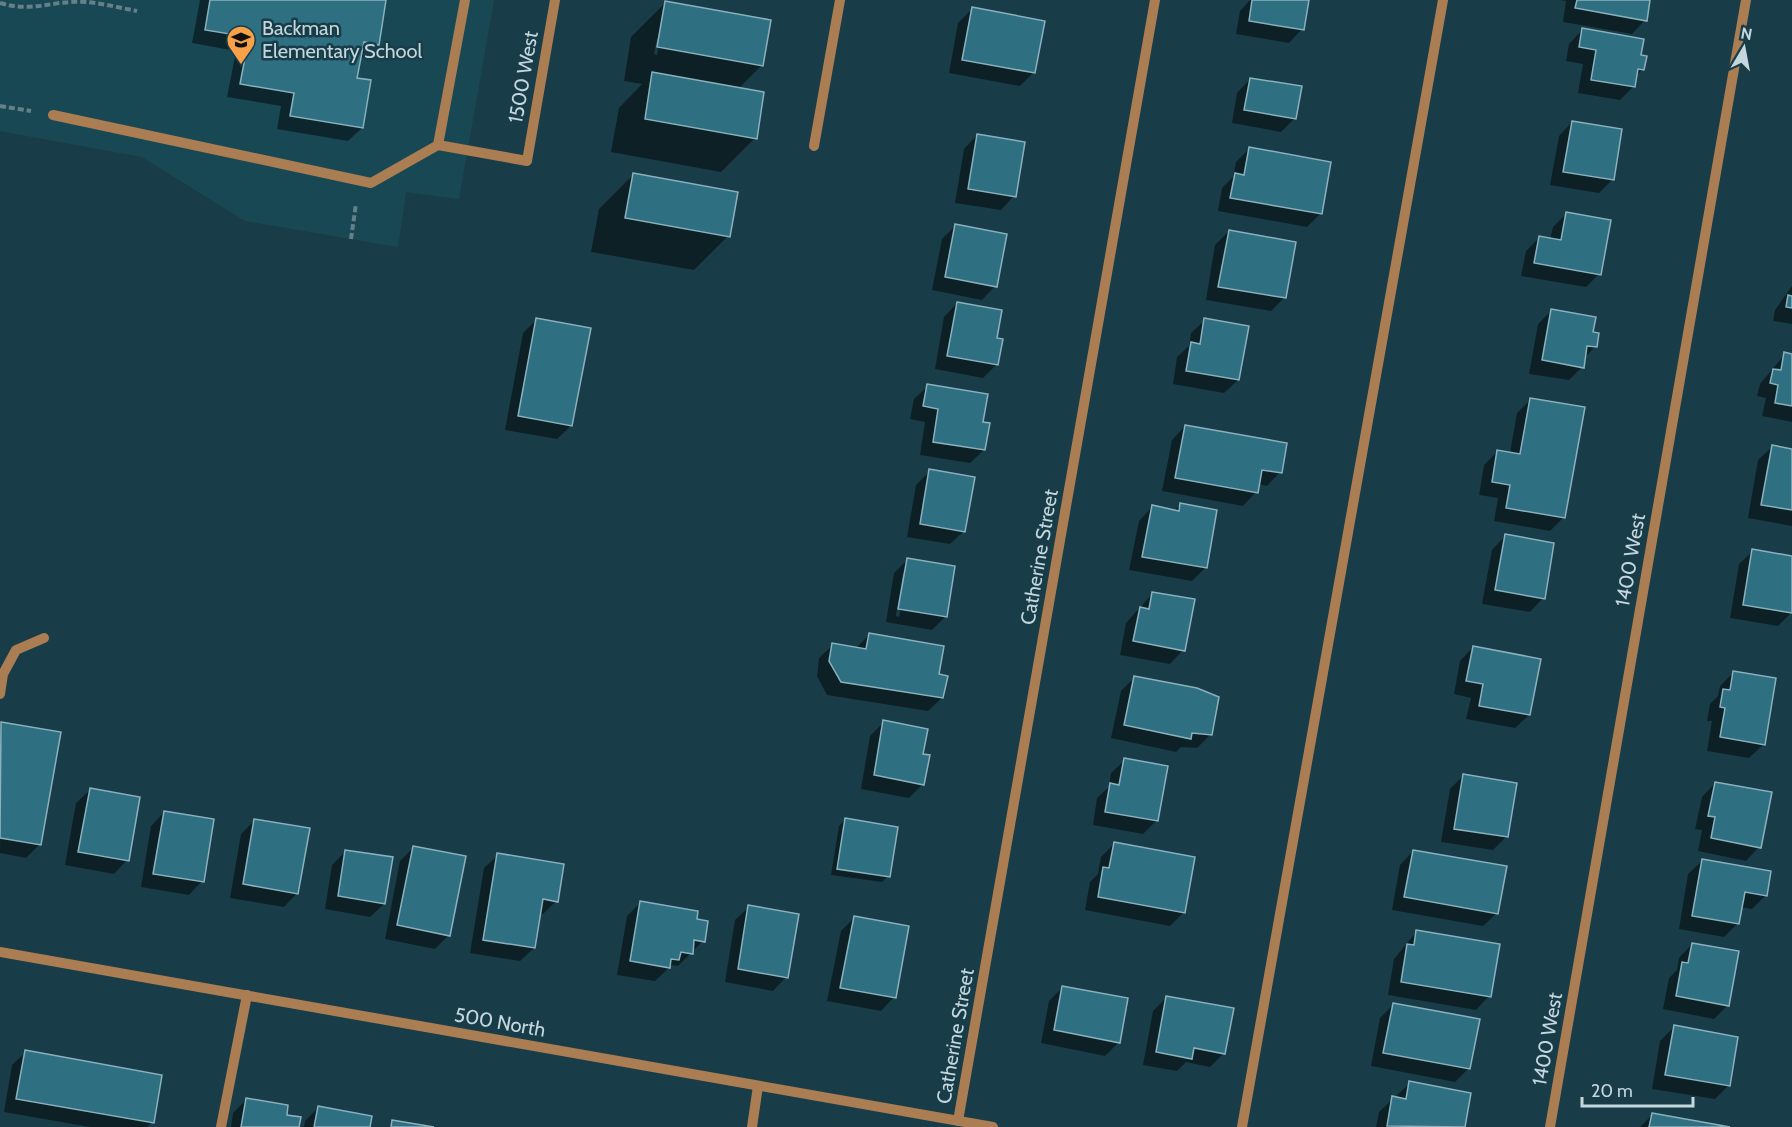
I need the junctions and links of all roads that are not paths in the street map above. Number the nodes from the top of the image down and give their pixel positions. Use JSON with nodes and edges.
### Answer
{"nodes":[{"id":1,"x":465,"y":0,"type":"edge"},
{"id":2,"x":555,"y":0,"type":"edge"},
{"id":3,"x":840,"y":0,"type":"edge"},
{"id":4,"x":1155,"y":0,"type":"edge"},
{"id":5,"x":1443,"y":0,"type":"edge"},
{"id":6,"x":1746,"y":0,"type":"edge"},
{"id":7,"x":53,"y":115,"type":"road end"},
{"id":8,"x":438,"y":145,"type":"junction"},
{"id":9,"x":814,"y":146,"type":"dead end"},
{"id":10,"x":44,"y":638,"type":"dead end"},
{"id":11,"x":0,"y":694,"type":"edge"},
{"id":12,"x":0,"y":952,"type":"edge"},
{"id":13,"x":247,"y":995,"type":"junction"},
{"id":14,"x":758,"y":1086,"type":"junction"},
{"id":15,"x":958,"y":1121,"type":"junction"},
{"id":16,"x":221,"y":1127,"type":"edge"},
{"id":17,"x":752,"y":1127,"type":"edge"},
{"id":18,"x":993,"y":1127,"type":"edge"},
{"id":19,"x":1242,"y":1127,"type":"edge"},
{"id":20,"x":1550,"y":1127,"type":"edge"}],
"edges":[{"from":1,"to":8,"type":"street"},
{"from":2,"to":8,"type":"street","name":"1500 West"},
{"from":3,"to":9,"type":"street"},
{"from":4,"to":15,"type":"street","name":"Catherine Street"},
{"from":5,"to":19,"type":"street"},
{"from":6,"to":20,"type":"street","name":"1400 West"},
{"from":7,"to":8,"type":"street"},
{"from":10,"to":11,"type":"street"},
{"from":12,"to":13,"type":"street","name":"500 North"},
{"from":13,"to":14,"type":"street","name":"500 North"},
{"from":13,"to":16,"type":"street"},
{"from":14,"to":15,"type":"street","name":"500 North"},
{"from":14,"to":17,"type":"street"},
{"from":15,"to":18,"type":"street","name":"500 North"}]}
